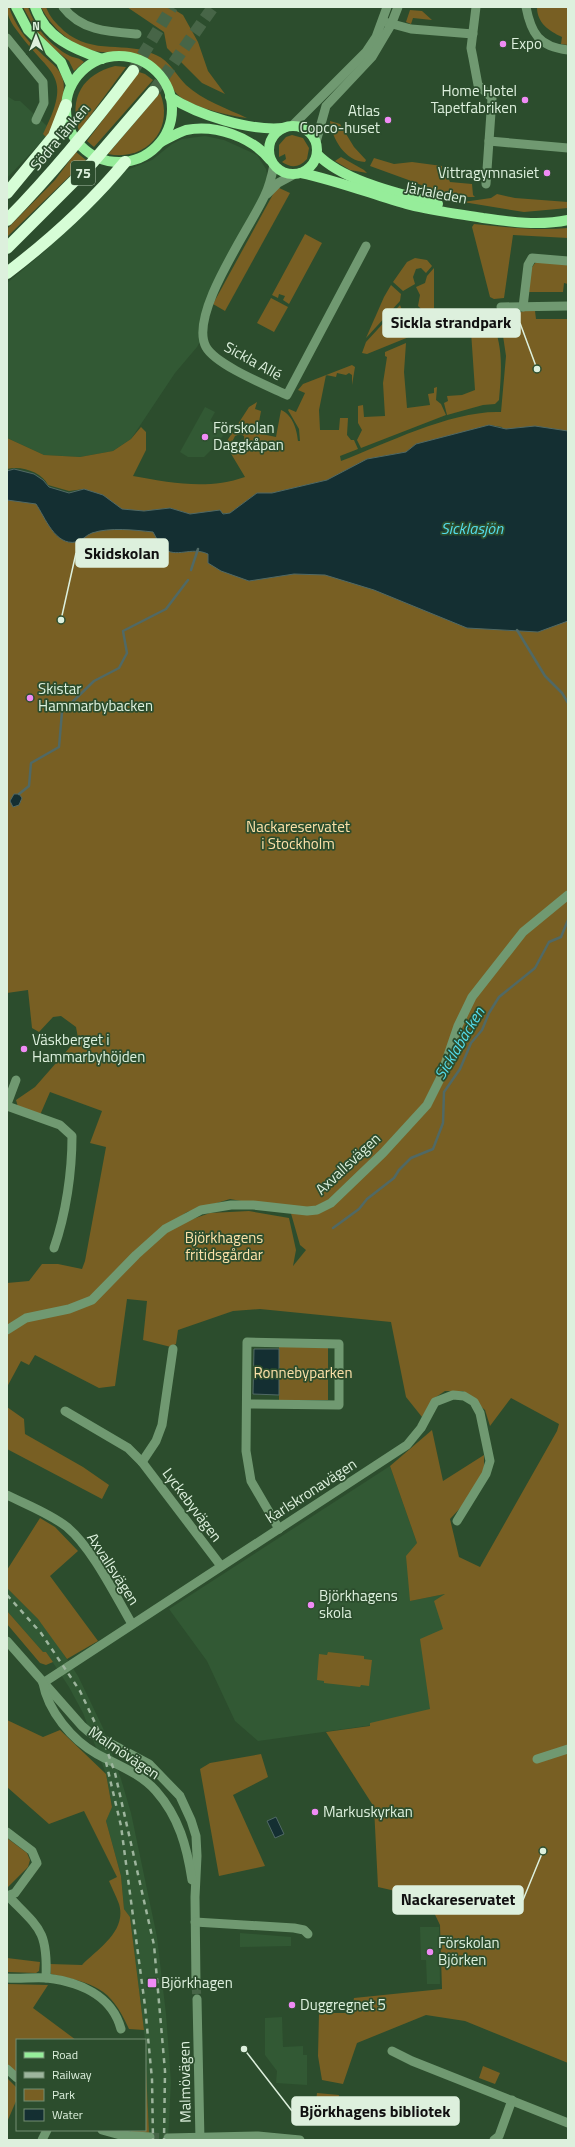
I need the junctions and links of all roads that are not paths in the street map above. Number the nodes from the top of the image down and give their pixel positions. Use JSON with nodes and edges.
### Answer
{"nodes":[{"id":1,"x":16,"y":7,"type":"edge"},
{"id":2,"x":34,"y":7,"type":"edge"},
{"id":3,"x":63,"y":7,"type":"edge"},
{"id":4,"x":387,"y":7,"type":"edge"},
{"id":5,"x":398,"y":7,"type":"edge"},
{"id":6,"x":476,"y":7,"type":"edge"},
{"id":7,"x":526,"y":7,"type":"edge"},
{"id":8,"x":382,"y":21,"type":"junction"},
{"id":9,"x":391,"y":24,"type":"junction"},
{"id":10,"x":138,"y":34,"type":"dead end"},
{"id":11,"x":473,"y":34,"type":"junction"},
{"id":12,"x":7,"y":38,"type":"edge"},
{"id":13,"x":568,"y":50,"type":"edge"},
{"id":14,"x":102,"y":59,"type":"junction"},
{"id":15,"x":133,"y":71,"type":"tunnel mouth"},
{"id":16,"x":72,"y":85,"type":"junction"},
{"id":17,"x":153,"y":92,"type":"tunnel mouth"},
{"id":18,"x":170,"y":97,"type":"junction"},
{"id":19,"x":66,"y":105,"type":"junction"},
{"id":20,"x":36,"y":120,"type":"dead end"},
{"id":21,"x":288,"y":127,"type":"junction"},
{"id":22,"x":489,"y":140,"type":"junction"},
{"id":23,"x":161,"y":142,"type":"junction"},
{"id":24,"x":316,"y":142,"type":"junction"},
{"id":25,"x":568,"y":148,"type":"edge"},
{"id":26,"x":317,"y":154,"type":"junction"},
{"id":27,"x":125,"y":162,"type":"junction"},
{"id":28,"x":273,"y":164,"type":"junction"},
{"id":29,"x":297,"y":174,"type":"junction"},
{"id":30,"x":486,"y":184,"type":"dead end"},
{"id":31,"x":7,"y":194,"type":"edge"},
{"id":32,"x":266,"y":194,"type":"junction"},
{"id":33,"x":568,"y":215,"type":"edge"},
{"id":34,"x":7,"y":220,"type":"edge"},
{"id":35,"x":568,"y":220,"type":"edge"},
{"id":36,"x":366,"y":246,"type":"dead end"},
{"id":37,"x":7,"y":248,"type":"edge"},
{"id":38,"x":568,"y":261,"type":"edge"},
{"id":39,"x":7,"y":273,"type":"edge"},
{"id":40,"x":568,"y":306,"type":"edge"},
{"id":41,"x":500,"y":307,"type":"dead end"},
{"id":42,"x":523,"y":307,"type":"junction"},
{"id":43,"x":568,"y":895,"type":"edge"},
{"id":44,"x":16,"y":1080,"type":"dead end"},
{"id":45,"x":7,"y":1105,"type":"edge"},
{"id":46,"x":54,"y":1248,"type":"dead end"},
{"id":47,"x":7,"y":1330,"type":"edge"},
{"id":48,"x":173,"y":1349,"type":"dead end"},
{"id":49,"x":247,"y":1404,"type":"junction"},
{"id":50,"x":65,"y":1411,"type":"dead end"},
{"id":51,"x":142,"y":1462,"type":"junction"},
{"id":52,"x":7,"y":1495,"type":"edge"},
{"id":53,"x":457,"y":1521,"type":"dead end"},
{"id":54,"x":279,"y":1529,"type":"junction"},
{"id":55,"x":221,"y":1566,"type":"junction"},
{"id":56,"x":132,"y":1624,"type":"junction"},
{"id":57,"x":7,"y":1640,"type":"edge"},
{"id":58,"x":43,"y":1683,"type":"junction"},
{"id":59,"x":568,"y":1749,"type":"edge"},
{"id":60,"x":537,"y":1759,"type":"dead end"},
{"id":61,"x":7,"y":1832,"type":"edge"},
{"id":62,"x":8,"y":1896,"type":"edge"},
{"id":63,"x":195,"y":1897,"type":"junction"},
{"id":64,"x":195,"y":1922,"type":"junction"},
{"id":65,"x":308,"y":1934,"type":"dead end"},
{"id":66,"x":7,"y":1978,"type":"edge"},
{"id":67,"x":46,"y":1978,"type":"junction"},
{"id":68,"x":196,"y":1985,"type":"tunnel mouth"},
{"id":69,"x":197,"y":1999,"type":"tunnel mouth"},
{"id":70,"x":121,"y":2029,"type":"dead end"},
{"id":71,"x":392,"y":2051,"type":"dead end"},
{"id":72,"x":7,"y":2069,"type":"edge"},
{"id":73,"x":16,"y":2077,"type":"edge"},
{"id":74,"x":512,"y":2100,"type":"junction"},
{"id":75,"x":568,"y":2123,"type":"edge"},
{"id":76,"x":47,"y":2131,"type":"edge"},
{"id":77,"x":106,"y":2131,"type":"edge"},
{"id":78,"x":150,"y":2137,"type":"dead end"},
{"id":79,"x":168,"y":2138,"type":"dead end"},
{"id":80,"x":200,"y":2139,"type":"edge"},
{"id":81,"x":42,"y":2140,"type":"edge"},
{"id":82,"x":300,"y":2140,"type":"edge"},
{"id":83,"x":494,"y":2140,"type":"edge"}],
"edges":[{"from":1,"to":16,"type":"main road"},
{"from":2,"to":14,"type":"main road"},
{"from":3,"to":10,"type":"street"},
{"from":4,"to":8,"type":"street"},
{"from":5,"to":9,"type":"street"},
{"from":6,"to":11,"type":"street"},
{"from":7,"to":13,"type":"street"},
{"from":8,"to":9,"type":"street"},
{"from":8,"to":21,"type":"street"},
{"from":9,"to":11,"type":"street"},
{"from":9,"to":24,"type":"street"},
{"from":11,"to":22,"type":"street"},
{"from":12,"to":20,"type":"street"},
{"from":14,"to":16,"type":"main road"},
{"from":14,"to":18,"type":"main road"},
{"from":15,"to":34,"type":"highway","name":"Södra länken","number":"75"},
{"from":16,"to":19,"type":"main road"},
{"from":17,"to":37,"type":"highway","number":"75"},
{"from":18,"to":21,"type":"main road"},
{"from":18,"to":23,"type":"main road"},
{"from":19,"to":27,"type":"main road"},
{"from":19,"to":31,"type":"highway"},
{"from":21,"to":24,"type":"main road"},
{"from":21,"to":28,"type":"main road"},
{"from":22,"to":25,"type":"street"},
{"from":22,"to":30,"type":"street"},
{"from":23,"to":27,"type":"main road"},
{"from":23,"to":28,"type":"main road"},
{"from":24,"to":26,"type":"main road"},
{"from":26,"to":29,"type":"main road"},
{"from":26,"to":33,"type":"main road","name":"Järlaleden"},
{"from":27,"to":39,"type":"highway"},
{"from":28,"to":29,"type":"main road"},
{"from":28,"to":32,"type":"street","name":"Sickla Allé"},
{"from":29,"to":32,"type":"street","name":"Sickla Allé"},
{"from":29,"to":35,"type":"main road","name":"Järlaleden"},
{"from":32,"to":36,"type":"street","name":"Sickla Allé"},
{"from":38,"to":42,"type":"street"},
{"from":40,"to":42,"type":"street"},
{"from":41,"to":42,"type":"street"},
{"from":43,"to":47,"type":"street","name":"Axvallsvägen"},
{"from":44,"to":45,"type":"street"},
{"from":45,"to":46,"type":"street"},
{"from":48,"to":51,"type":"street","name":"Lyckebyvägen"},
{"from":49,"to":49,"type":"street"},
{"from":49,"to":54,"type":"street"},
{"from":50,"to":51,"type":"street","name":"Lyckebyvägen"},
{"from":51,"to":55,"type":"street","name":"Lyckebyvägen"},
{"from":52,"to":56,"type":"street","name":"Axvallsvägen"},
{"from":53,"to":54,"type":"street","name":"Karlskronavägen"},
{"from":54,"to":55,"type":"street","name":"Karlskronavägen"},
{"from":55,"to":56,"type":"street","name":"Karlskronavägen"},
{"from":56,"to":58,"type":"street","name":"Karlskronavägen"},
{"from":57,"to":58,"type":"street","name":"Malmövägen"},
{"from":58,"to":63,"type":"street","name":"Malmövägen"},
{"from":58,"to":63,"type":"street","name":"Malmövägen"},
{"from":59,"to":60,"type":"street"},
{"from":61,"to":62,"type":"street"},
{"from":62,"to":67,"type":"street"},
{"from":63,"to":64,"type":"street","name":"Malmövägen"},
{"from":64,"to":65,"type":"street"},
{"from":64,"to":68,"type":"street","name":"Malmövägen"},
{"from":66,"to":67,"type":"street"},
{"from":67,"to":70,"type":"street"},
{"from":69,"to":80,"type":"street","name":"Malmövägen"},
{"from":71,"to":74,"type":"street"},
{"from":72,"to":73,"type":"street"},
{"from":74,"to":75,"type":"street"},
{"from":74,"to":83,"type":"street"},
{"from":76,"to":81,"type":"street"},
{"from":77,"to":78,"type":"street"},
{"from":79,"to":80,"type":"street"},
{"from":80,"to":82,"type":"street"}]}
